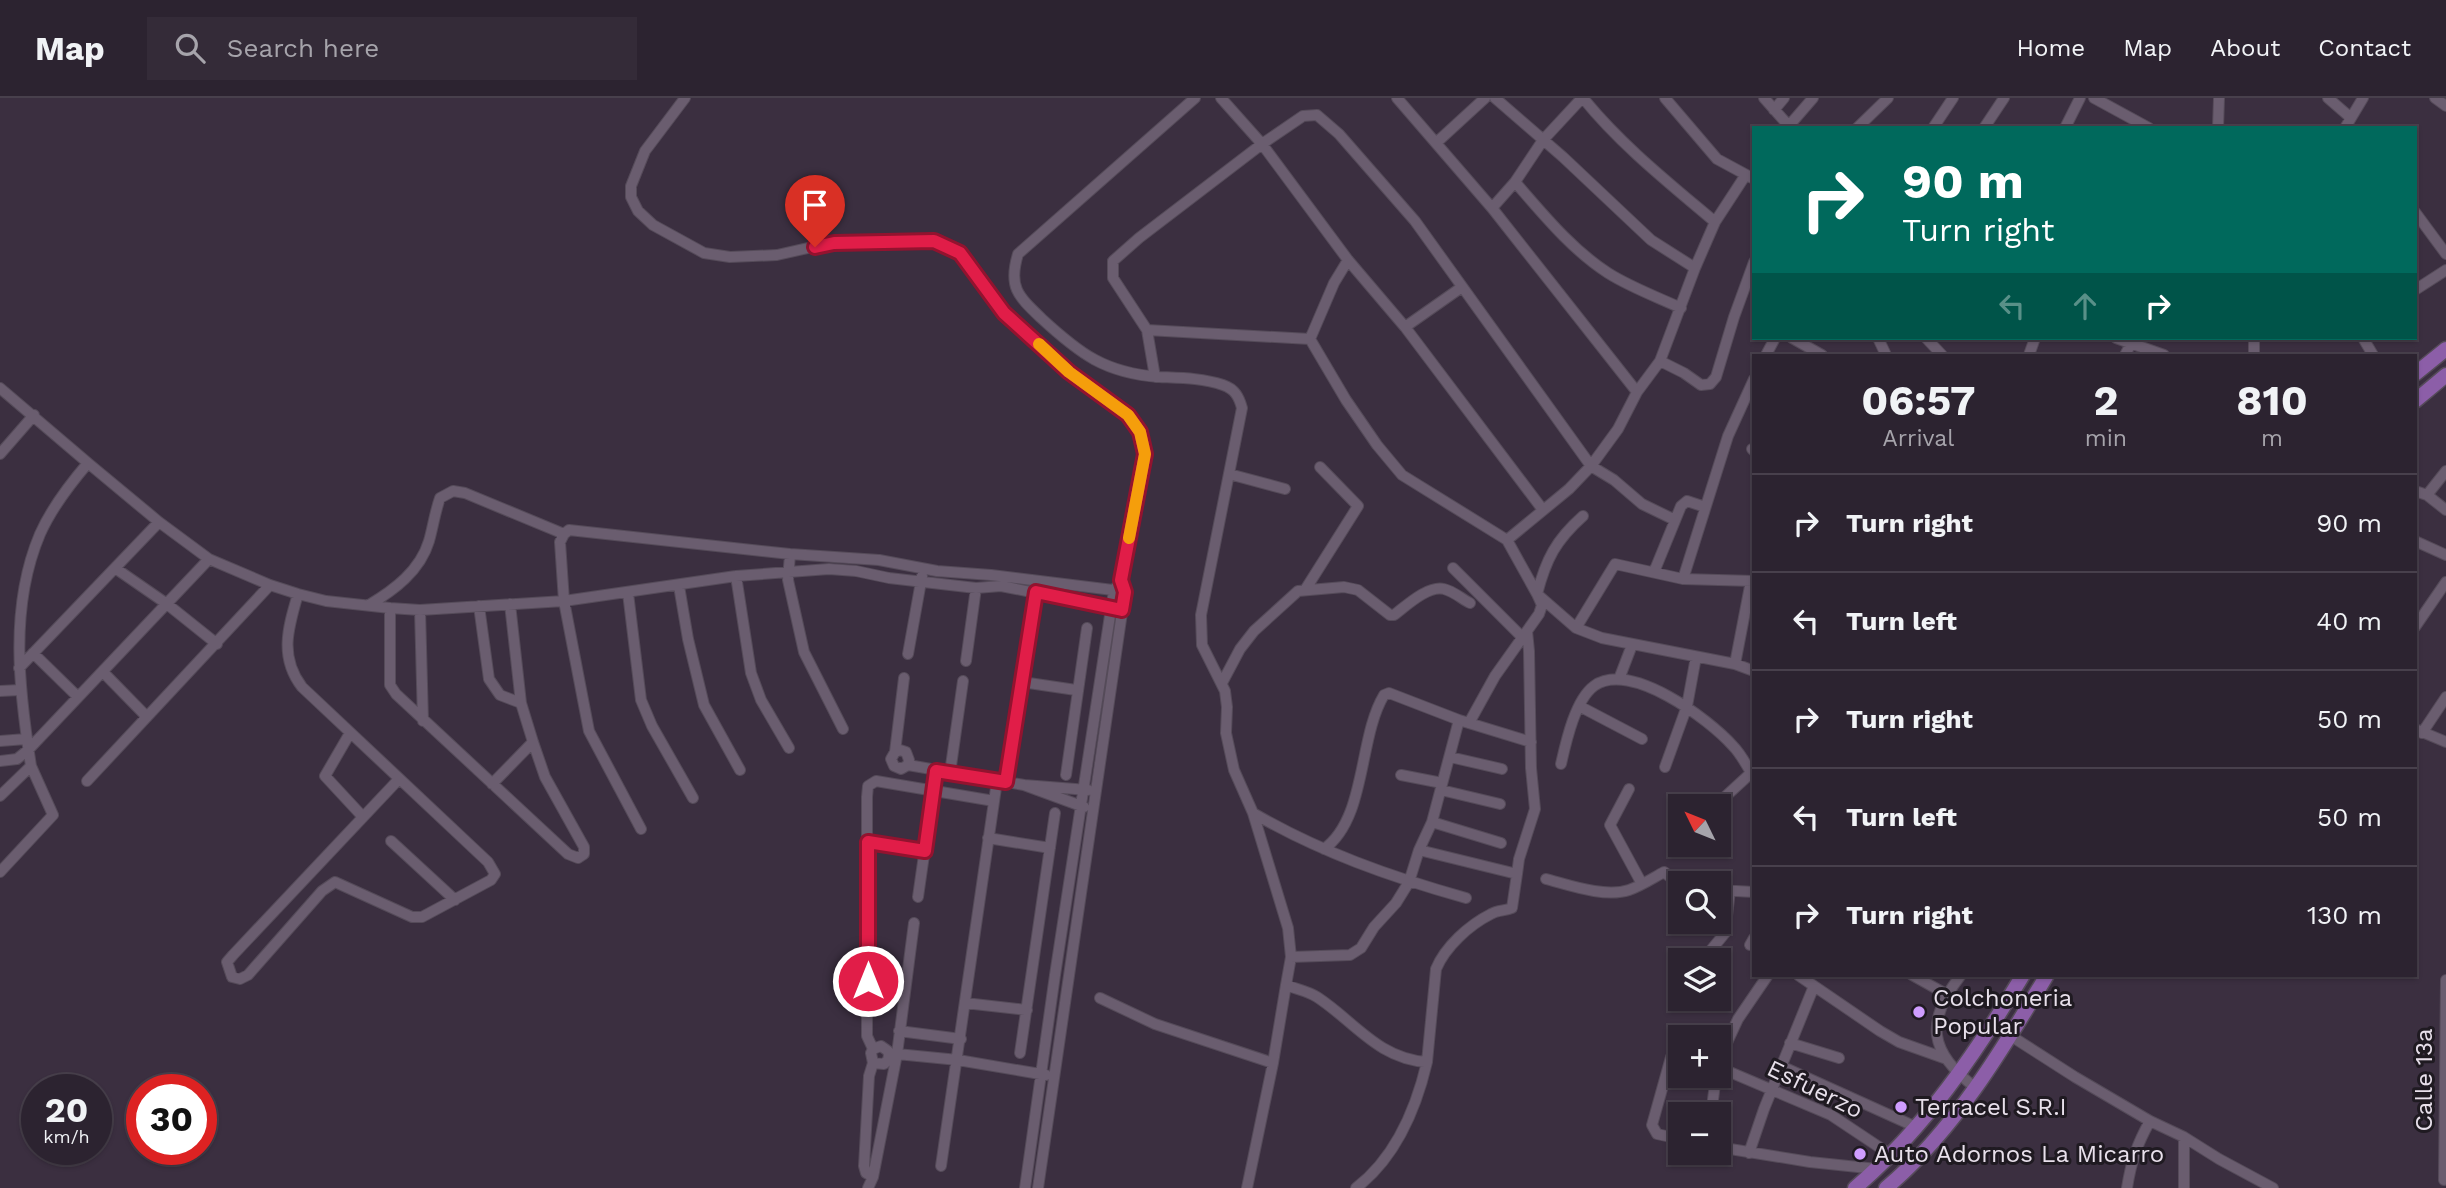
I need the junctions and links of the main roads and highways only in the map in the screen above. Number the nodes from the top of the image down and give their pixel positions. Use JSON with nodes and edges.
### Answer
{"nodes":[{"id":1,"x":2446,"y":349,"type":"edge"},
{"id":2,"x":2417,"y":372,"type":"edge"},
{"id":3,"x":2446,"y":375,"type":"edge"},
{"id":4,"x":2417,"y":399,"type":"edge"},
{"id":5,"x":2022,"y":977,"type":"edge"},
{"id":6,"x":2046,"y":977,"type":"edge"},
{"id":7,"x":1855,"y":1188,"type":"edge"},
{"id":8,"x":1886,"y":1188,"type":"edge"}],
"edges":[{"from":1,"to":2,"type":"main road"},
{"from":3,"to":4,"type":"main road"},
{"from":5,"to":7,"type":"main road"},
{"from":6,"to":8,"type":"main road"}]}
